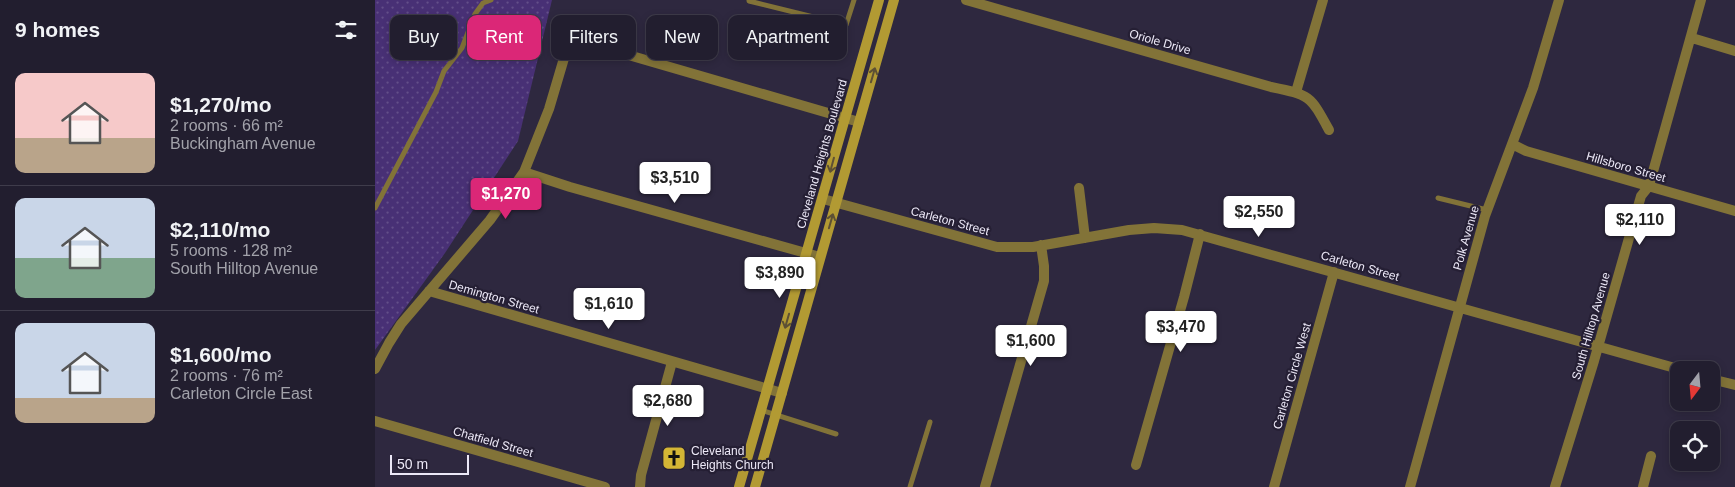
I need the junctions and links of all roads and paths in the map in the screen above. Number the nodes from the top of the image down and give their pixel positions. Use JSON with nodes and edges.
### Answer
{"nodes":[{"id":1,"x":491,"y":0,"type":"edge"},
{"id":2,"x":749,"y":0,"type":"edge"},
{"id":3,"x":854,"y":0,"type":"edge"},
{"id":4,"x":879,"y":0,"type":"edge"},
{"id":5,"x":894,"y":0,"type":"edge"},
{"id":6,"x":967,"y":0,"type":"edge"},
{"id":7,"x":1323,"y":0,"type":"edge"},
{"id":8,"x":1559,"y":0,"type":"edge"},
{"id":9,"x":1701,"y":0,"type":"edge"},
{"id":10,"x":1691,"y":38,"type":"junction"},
{"id":11,"x":1735,"y":51,"type":"edge"},
{"id":12,"x":1296,"y":92,"type":"junction"},
{"id":13,"x":845,"y":118,"type":"junction"},
{"id":14,"x":859,"y":122,"type":"junction"},
{"id":15,"x":1329,"y":130,"type":"dead end"},
{"id":16,"x":1511,"y":144,"type":"junction"},
{"id":17,"x":524,"y":172,"type":"junction"},
{"id":18,"x":1649,"y":186,"type":"junction"},
{"id":19,"x":1079,"y":188,"type":"dead end"},
{"id":20,"x":1438,"y":198,"type":"dead end"},
{"id":21,"x":823,"y":199,"type":"junction"},
{"id":22,"x":836,"y":203,"type":"junction"},
{"id":23,"x":375,"y":208,"type":"edge"},
{"id":24,"x":1487,"y":210,"type":"junction"},
{"id":25,"x":1735,"y":211,"type":"edge"},
{"id":26,"x":1200,"y":234,"type":"junction"},
{"id":27,"x":1085,"y":238,"type":"junction"},
{"id":28,"x":1041,"y":245,"type":"junction"},
{"id":29,"x":806,"y":254,"type":"junction"},
{"id":30,"x":820,"y":257,"type":"junction"},
{"id":31,"x":1334,"y":272,"type":"junction"},
{"id":32,"x":429,"y":291,"type":"junction"},
{"id":33,"x":1460,"y":308,"type":"junction"},
{"id":34,"x":1599,"y":346,"type":"junction"},
{"id":35,"x":672,"y":362,"type":"junction"},
{"id":36,"x":1670,"y":367,"type":"edge"},
{"id":37,"x":375,"y":369,"type":"edge"},
{"id":38,"x":1720,"y":381,"type":"edge"},
{"id":39,"x":1735,"y":385,"type":"edge"},
{"id":40,"x":767,"y":388,"type":"junction"},
{"id":41,"x":782,"y":393,"type":"junction"},
{"id":42,"x":761,"y":410,"type":"junction"},
{"id":43,"x":776,"y":414,"type":"junction"},
{"id":44,"x":375,"y":421,"type":"edge"},
{"id":45,"x":930,"y":422,"type":"dead end"},
{"id":46,"x":836,"y":434,"type":"dead end"},
{"id":47,"x":1651,"y":456,"type":"dead end"},
{"id":48,"x":1136,"y":464,"type":"dead end"},
{"id":49,"x":605,"y":487,"type":"edge"},
{"id":50,"x":640,"y":487,"type":"edge"},
{"id":51,"x":739,"y":487,"type":"edge"},
{"id":52,"x":755,"y":487,"type":"edge"},
{"id":53,"x":910,"y":487,"type":"edge"},
{"id":54,"x":985,"y":487,"type":"edge"},
{"id":55,"x":1274,"y":487,"type":"edge"},
{"id":56,"x":1410,"y":487,"type":"edge"},
{"id":57,"x":1555,"y":487,"type":"edge"},
{"id":58,"x":1643,"y":487,"type":"edge"}],
"edges":[{"from":1,"to":23,"type":"lane"},
{"from":2,"to":3,"type":"lane"},
{"from":4,"to":13,"type":"street","name":"Cleveland Heights Boulevard"},
{"from":14,"to":5,"type":"street","one_way":true},
{"from":6,"to":12,"type":"street","name":"Oriole Drive"},
{"from":7,"to":12,"type":"street"},
{"from":8,"to":16,"type":"street","name":"Polk Avenue"},
{"from":9,"to":10,"type":"street","name":"South Hilltop Avenue"},
{"from":10,"to":11,"type":"street"},
{"from":10,"to":18,"type":"street","name":"South Hilltop Avenue"},
{"from":12,"to":15,"type":"street","name":"Oriole Drive"},
{"from":13,"to":14,"type":"street"},
{"from":13,"to":17,"type":"street"},
{"from":13,"to":21,"type":"street","name":"Cleveland Heights Boulevard","one_way":true},
{"from":14,"to":22,"type":"street"},
{"from":16,"to":18,"type":"street","name":"Hillsboro Street"},
{"from":16,"to":24,"type":"street","name":"Polk Avenue"},
{"from":17,"to":29,"type":"street"},
{"from":17,"to":32,"type":"street"},
{"from":18,"to":25,"type":"street","name":"Hillsboro Street"},
{"from":18,"to":34,"type":"street","name":"South Hilltop Avenue"},
{"from":19,"to":27,"type":"street"},
{"from":20,"to":24,"type":"lane"},
{"from":21,"to":22,"type":"street","name":"Carleton Street"},
{"from":21,"to":29,"type":"street","name":"Cleveland Heights Boulevard"},
{"from":22,"to":28,"type":"street","name":"Carleton Street"},
{"from":30,"to":22,"type":"street","one_way":true},
{"from":24,"to":33,"type":"street","name":"Polk Avenue"},
{"from":26,"to":27,"type":"street","name":"Carleton Street"},
{"from":26,"to":31,"type":"street","name":"Carleton Street"},
{"from":26,"to":48,"type":"street"},
{"from":27,"to":28,"type":"street","name":"Carleton Street"},
{"from":28,"to":54,"type":"street"},
{"from":29,"to":30,"type":"street"},
{"from":29,"to":40,"type":"street","name":"Cleveland Heights Boulevard","one_way":true},
{"from":30,"to":41,"type":"street"},
{"from":31,"to":33,"type":"street","name":"Carleton Street"},
{"from":31,"to":55,"type":"street","name":"Carleton Circle West"},
{"from":32,"to":35,"type":"street","name":"Demington Street"},
{"from":32,"to":37,"type":"street"},
{"from":33,"to":34,"type":"street","name":"Carleton Street"},
{"from":33,"to":56,"type":"street","name":"Polk Avenue"},
{"from":34,"to":36,"type":"street","name":"Carleton Street"},
{"from":34,"to":57,"type":"street","name":"South Hilltop Avenue"},
{"from":35,"to":40,"type":"street","name":"Demington Street"},
{"from":35,"to":50,"type":"street"},
{"from":38,"to":39,"type":"street"},
{"from":40,"to":41,"type":"street","name":"Demington Street"},
{"from":40,"to":42,"type":"street","name":"Cleveland Heights Boulevard"},
{"from":41,"to":43,"type":"street"},
{"from":42,"to":43,"type":"lane"},
{"from":42,"to":51,"type":"street","name":"Cleveland Heights Boulevard"},
{"from":43,"to":46,"type":"lane"},
{"from":43,"to":52,"type":"street"},
{"from":44,"to":49,"type":"street","name":"Chatfield Street"},
{"from":45,"to":53,"type":"lane"},
{"from":47,"to":58,"type":"street"}]}
